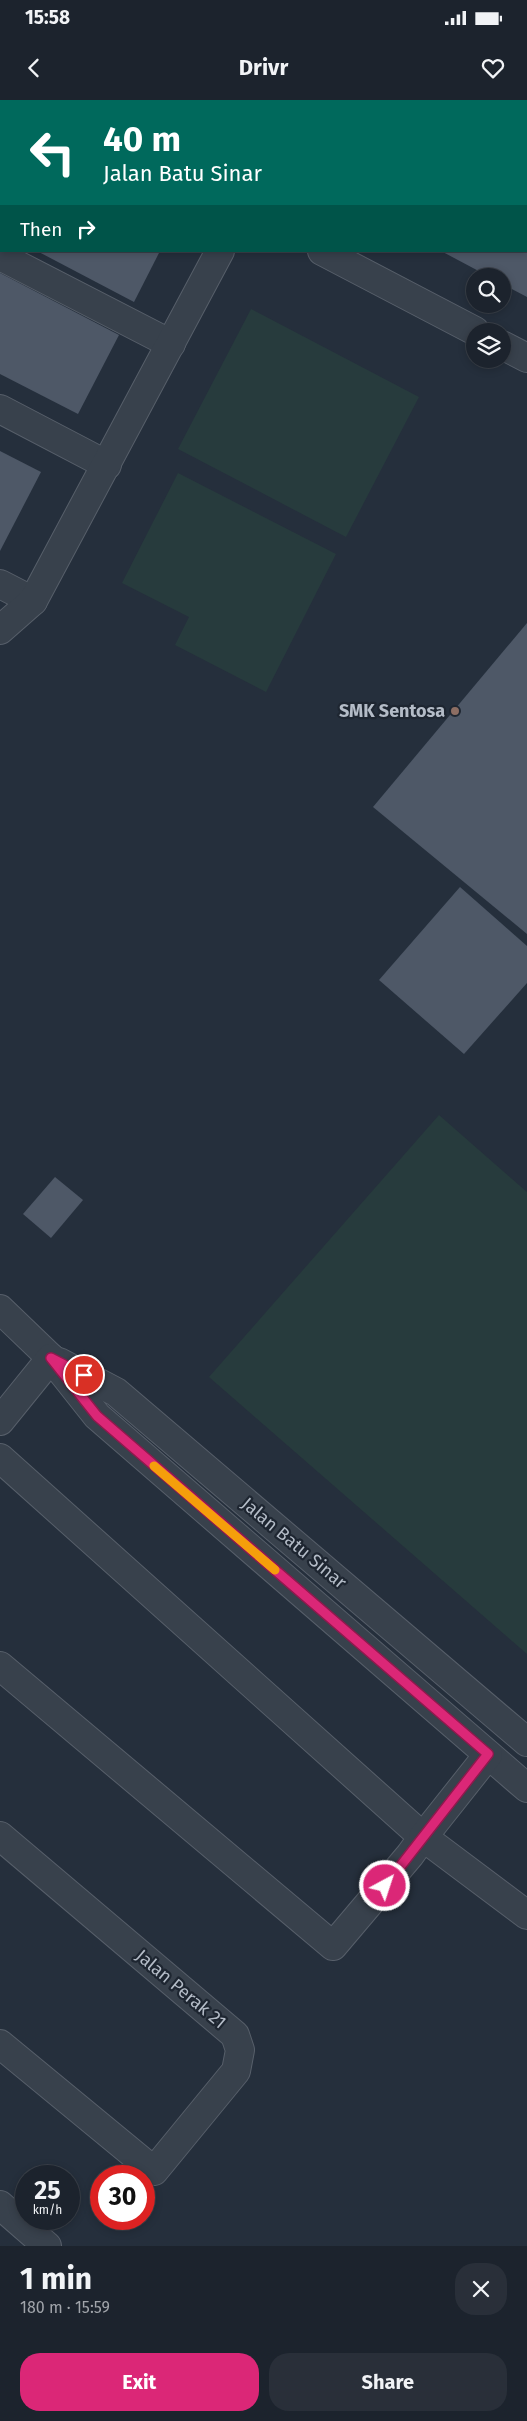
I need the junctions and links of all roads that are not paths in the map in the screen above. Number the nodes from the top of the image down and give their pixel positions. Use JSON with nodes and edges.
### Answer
{"nodes":[{"id":1,"x":219,"y":252,"type":"edge"},
{"id":2,"x":324,"y":252,"type":"edge"},
{"id":3,"x":0,"y":256,"type":"edge"},
{"id":4,"x":466,"y":326,"type":"edge"},
{"id":5,"x":171,"y":344,"type":"junction"},
{"id":6,"x":511,"y":350,"type":"edge"},
{"id":7,"x":527,"y":358,"type":"edge"},
{"id":8,"x":0,"y":409,"type":"edge"},
{"id":9,"x":107,"y":465,"type":"junction"},
{"id":10,"x":0,"y":584,"type":"edge"},
{"id":11,"x":33,"y":601,"type":"junction"},
{"id":12,"x":0,"y":630,"type":"edge"},
{"id":13,"x":0,"y":1310,"type":"edge"},
{"id":14,"x":51,"y":1358,"type":"junction"},
{"id":15,"x":0,"y":1420,"type":"edge"},
{"id":16,"x":0,"y":1458,"type":"edge"},
{"id":17,"x":0,"y":1666,"type":"edge"},
{"id":18,"x":527,"y":1742,"type":"edge"},
{"id":19,"x":488,"y":1754,"type":"junction"},
{"id":20,"x":527,"y":1788,"type":"edge"},
{"id":21,"x":0,"y":1836,"type":"edge"},
{"id":22,"x":423,"y":1837,"type":"junction"},
{"id":23,"x":527,"y":1915,"type":"edge"},
{"id":24,"x":0,"y":2044,"type":"edge"},
{"id":25,"x":0,"y":2205,"type":"edge"},
{"id":26,"x":48,"y":2246,"type":"edge"}],
"edges":[{"from":1,"to":5,"type":"street"},
{"from":2,"to":4,"type":"street"},
{"from":3,"to":5,"type":"street"},
{"from":5,"to":9,"type":"street"},
{"from":6,"to":7,"type":"street"},
{"from":8,"to":9,"type":"street"},
{"from":9,"to":11,"type":"street"},
{"from":10,"to":11,"type":"street"},
{"from":11,"to":12,"type":"street"},
{"from":13,"to":14,"type":"street","name":"Jalan Batu Sinar"},
{"from":14,"to":15,"type":"street"},
{"from":14,"to":18,"type":"street","name":"Jalan Batu Sinar"},
{"from":14,"to":19,"type":"street","name":"Jalan Batu Sinar"},
{"from":16,"to":22,"type":"street"},
{"from":17,"to":22,"type":"street"},
{"from":19,"to":20,"type":"street","name":"Jalan Batu Sinar"},
{"from":19,"to":22,"type":"street"},
{"from":21,"to":24,"type":"street","name":"Jalan Perak 21"},
{"from":22,"to":23,"type":"street"},
{"from":25,"to":26,"type":"street"}]}
